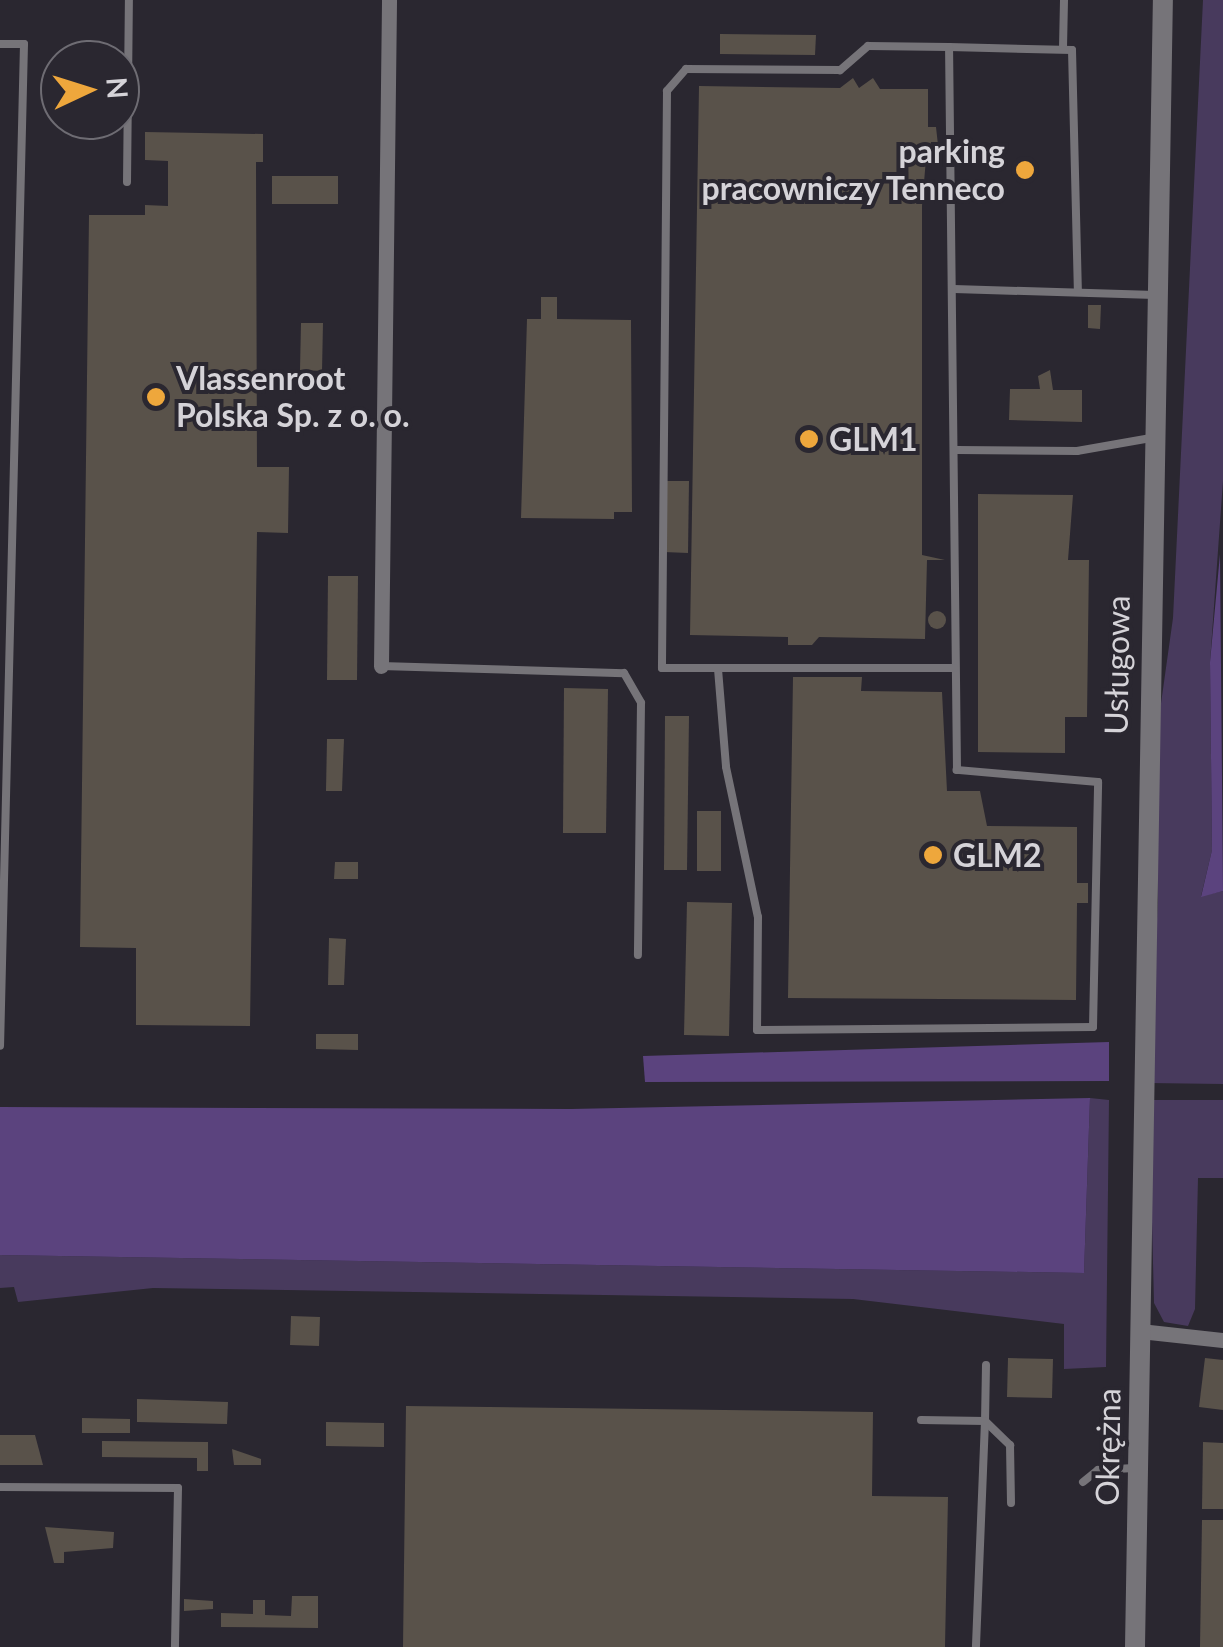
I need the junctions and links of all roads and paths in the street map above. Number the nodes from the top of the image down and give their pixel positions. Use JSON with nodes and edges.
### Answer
{"nodes":[{"id":1,"x":129,"y":0,"type":"edge"},
{"id":2,"x":389,"y":0,"type":"edge"},
{"id":3,"x":1064,"y":0,"type":"edge"},
{"id":4,"x":1164,"y":0,"type":"edge"},
{"id":5,"x":0,"y":44,"type":"edge"},
{"id":6,"x":948,"y":47,"type":"junction"},
{"id":7,"x":1064,"y":48,"type":"junction"},
{"id":8,"x":127,"y":182,"type":"dead end"},
{"id":9,"x":954,"y":289,"type":"junction"},
{"id":10,"x":1078,"y":289,"type":"junction"},
{"id":11,"x":1155,"y":295,"type":"junction"},
{"id":12,"x":1152,"y":438,"type":"junction"},
{"id":13,"x":957,"y":450,"type":"junction"},
{"id":14,"x":381,"y":666,"type":"joint"},
{"id":15,"x":954,"y":668,"type":"junction"},
{"id":16,"x":718,"y":669,"type":"junction"},
{"id":17,"x":638,"y":954,"type":"dead end"},
{"id":18,"x":0,"y":1046,"type":"edge"},
{"id":19,"x":1140,"y":1331,"type":"junction"},
{"id":20,"x":1223,"y":1340,"type":"edge"},
{"id":21,"x":986,"y":1365,"type":"dead end"},
{"id":22,"x":921,"y":1420,"type":"dead end"},
{"id":23,"x":985,"y":1421,"type":"junction"},
{"id":24,"x":1139,"y":1468,"type":"junction"},
{"id":25,"x":1083,"y":1482,"type":"dead end"},
{"id":26,"x":0,"y":1487,"type":"edge"},
{"id":27,"x":1010,"y":1503,"type":"dead end"},
{"id":28,"x":175,"y":1647,"type":"edge"},
{"id":29,"x":976,"y":1647,"type":"edge"},
{"id":30,"x":1135,"y":1647,"type":"edge"}],
"edges":[{"from":1,"to":8,"type":"lane"},
{"from":2,"to":14,"type":"street"},
{"from":3,"to":7,"type":"lane"},
{"from":4,"to":11,"type":"street","name":"Usługowa"},
{"from":5,"to":18,"type":"lane"},
{"from":6,"to":7,"type":"lane"},
{"from":6,"to":9,"type":"lane"},
{"from":6,"to":16,"type":"lane"},
{"from":7,"to":10,"type":"lane"},
{"from":9,"to":10,"type":"lane"},
{"from":9,"to":13,"type":"lane"},
{"from":10,"to":11,"type":"lane"},
{"from":11,"to":12,"type":"street","name":"Usługowa"},
{"from":12,"to":13,"type":"lane"},
{"from":12,"to":19,"type":"street","name":"Usługowa"},
{"from":13,"to":15,"type":"lane"},
{"from":14,"to":17,"type":"lane"},
{"from":15,"to":16,"type":"lane"},
{"from":15,"to":16,"type":"lane"},
{"from":19,"to":20,"type":"street"},
{"from":19,"to":24,"type":"street","name":"Okrężna"},
{"from":21,"to":23,"type":"lane"},
{"from":22,"to":23,"type":"lane"},
{"from":23,"to":27,"type":"lane"},
{"from":23,"to":29,"type":"lane"},
{"from":24,"to":25,"type":"lane"},
{"from":24,"to":30,"type":"street","name":"Okrężna"},
{"from":26,"to":28,"type":"lane"}]}
